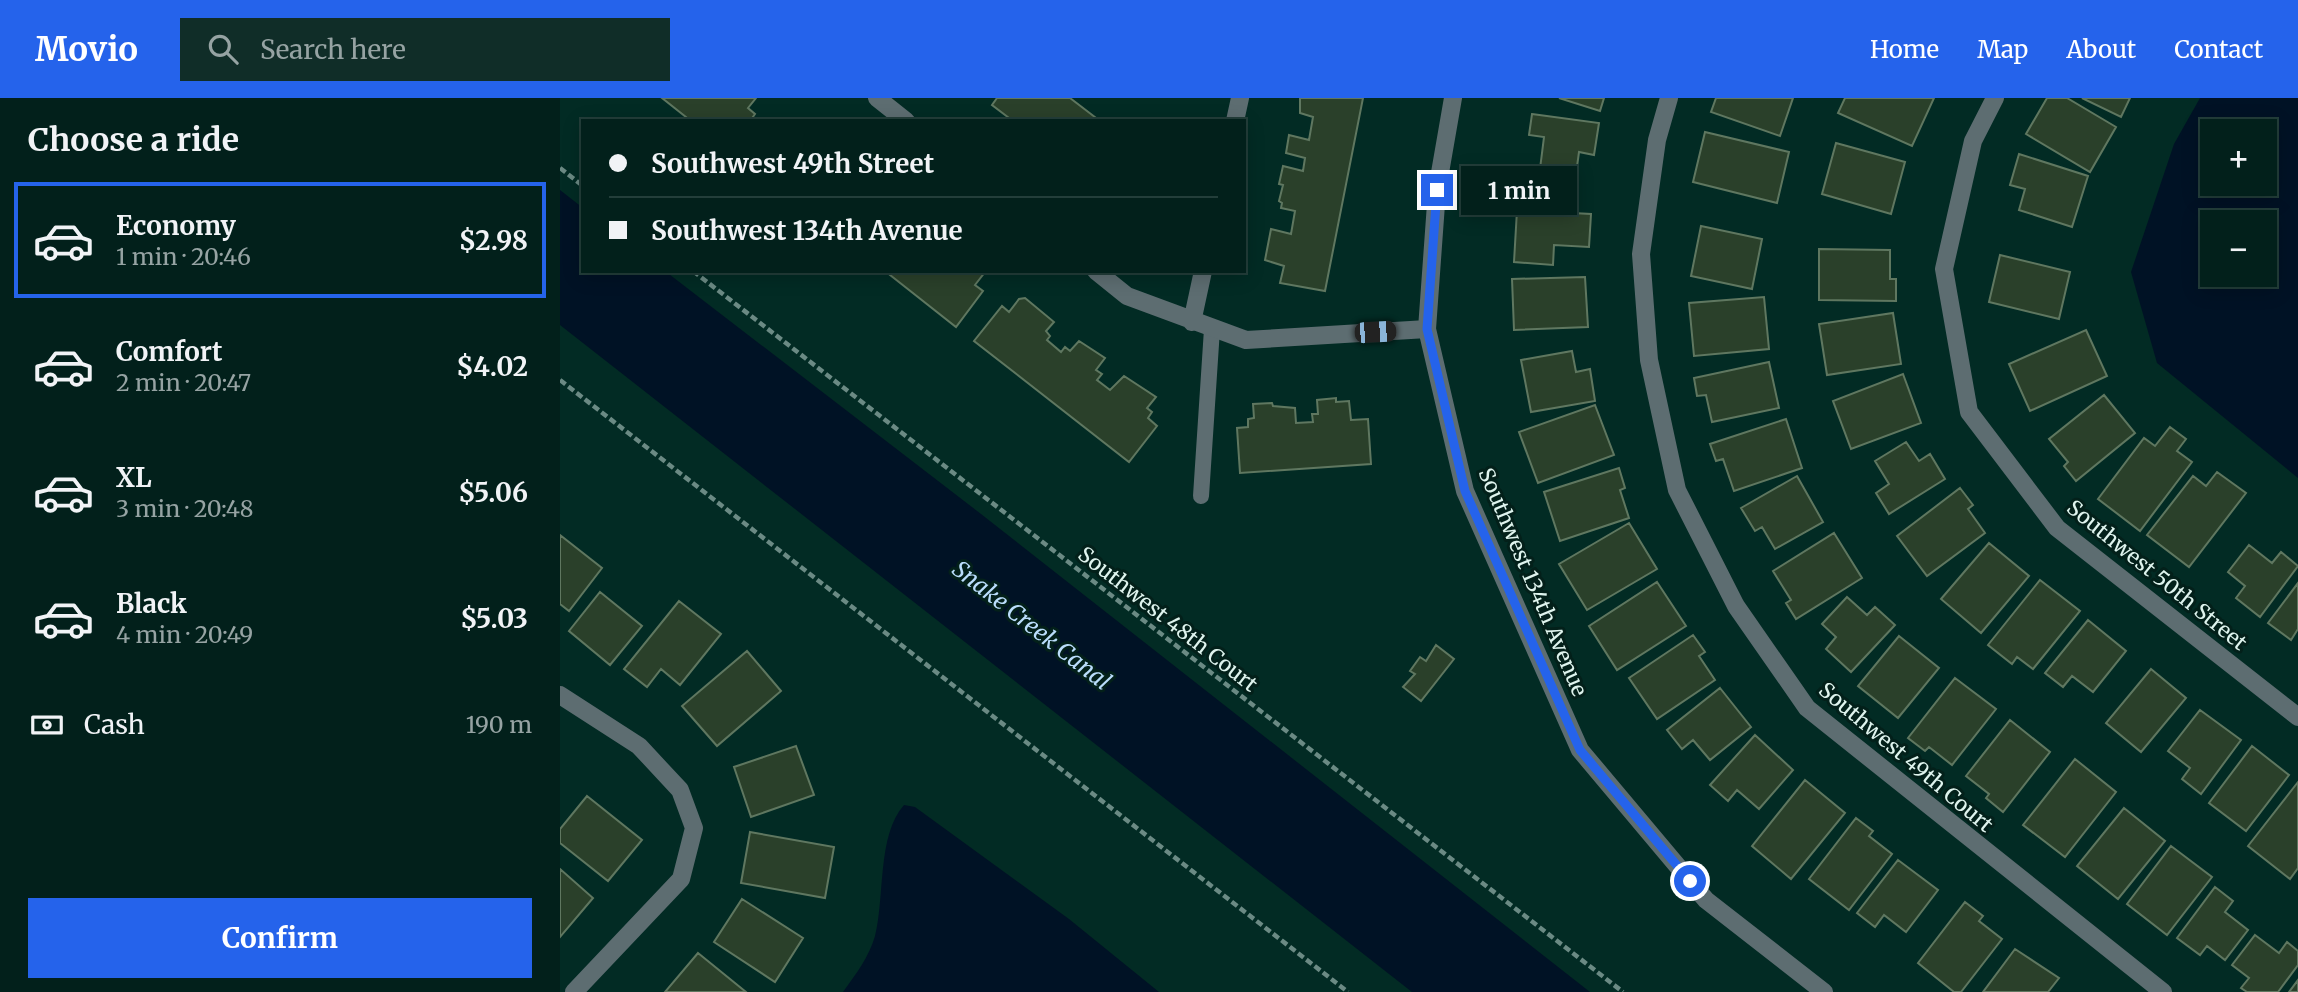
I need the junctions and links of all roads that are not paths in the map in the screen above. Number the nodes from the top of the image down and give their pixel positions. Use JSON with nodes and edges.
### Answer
{"nodes":[{"id":1,"x":877,"y":98,"type":"edge"},
{"id":2,"x":1240,"y":98,"type":"edge"},
{"id":3,"x":1453,"y":98,"type":"edge"},
{"id":4,"x":1669,"y":98,"type":"edge"},
{"id":5,"x":1995,"y":98,"type":"edge"},
{"id":6,"x":903,"y":119,"type":"edge"},
{"id":7,"x":1235,"y":119,"type":"edge"},
{"id":8,"x":1098,"y":273,"type":"edge"},
{"id":9,"x":1203,"y":273,"type":"edge"},
{"id":10,"x":1192,"y":322,"type":"junction"},
{"id":11,"x":1212,"y":329,"type":"junction"},
{"id":12,"x":1427,"y":329,"type":"junction"},
{"id":13,"x":1201,"y":496,"type":"dead end"},
{"id":14,"x":560,"y":695,"type":"edge"},
{"id":15,"x":2298,"y":717,"type":"edge"},
{"id":16,"x":574,"y":992,"type":"edge"},
{"id":17,"x":1824,"y":992,"type":"edge"},
{"id":18,"x":2163,"y":992,"type":"edge"}],
"edges":[{"from":1,"to":6,"type":"street"},
{"from":2,"to":7,"type":"street"},
{"from":3,"to":12,"type":"street","name":"Southwest 134th Avenue"},
{"from":4,"to":18,"type":"street","name":"Southwest 49th Court"},
{"from":5,"to":15,"type":"street","name":"Southwest 50th Street"},
{"from":8,"to":10,"type":"street"},
{"from":9,"to":10,"type":"street"},
{"from":10,"to":11,"type":"street"},
{"from":11,"to":12,"type":"street"},
{"from":11,"to":13,"type":"lane"},
{"from":12,"to":17,"type":"street","name":"Southwest 134th Avenue"},
{"from":14,"to":16,"type":"street"}]}
